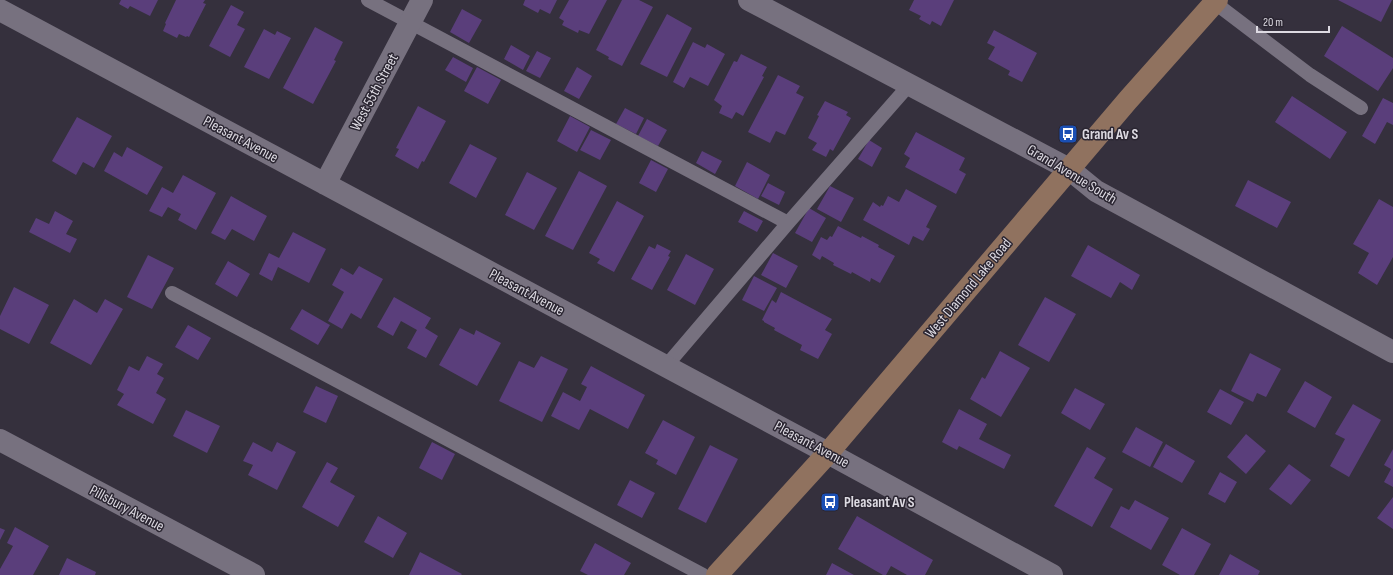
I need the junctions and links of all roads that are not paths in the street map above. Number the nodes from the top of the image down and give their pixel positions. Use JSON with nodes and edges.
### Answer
{"nodes":[{"id":1,"x":368,"y":0,"type":"edge"},
{"id":2,"x":422,"y":0,"type":"edge"},
{"id":3,"x":749,"y":0,"type":"edge"},
{"id":4,"x":1208,"y":5,"type":"edge"},
{"id":5,"x":0,"y":10,"type":"edge"},
{"id":6,"x":410,"y":23,"type":"junction"},
{"id":7,"x":910,"y":84,"type":"junction"},
{"id":8,"x":1361,"y":108,"type":"dead end"},
{"id":9,"x":1069,"y":169,"type":"junction"},
{"id":10,"x":325,"y":184,"type":"junction"},
{"id":11,"x":788,"y":223,"type":"junction"},
{"id":12,"x":172,"y":293,"type":"dead end"},
{"id":13,"x":1393,"y":352,"type":"edge"},
{"id":14,"x":666,"y":366,"type":"junction"},
{"id":15,"x":0,"y":440,"type":"edge"},
{"id":16,"x":828,"y":453,"type":"junction"},
{"id":17,"x":254,"y":575,"type":"edge"},
{"id":18,"x":703,"y":575,"type":"edge"},
{"id":19,"x":717,"y":575,"type":"edge"},
{"id":20,"x":1052,"y":575,"type":"edge"}],
"edges":[{"from":1,"to":6,"type":"lane"},
{"from":2,"to":6,"type":"street","name":"West 55th Street"},
{"from":3,"to":7,"type":"street","name":"Grand Avenue South"},
{"from":4,"to":8,"type":"lane"},
{"from":4,"to":9,"type":"street","name":"West Diamond Lake Road"},
{"from":5,"to":10,"type":"street","name":"Pleasant Avenue"},
{"from":6,"to":10,"type":"street","name":"West 55th Street"},
{"from":6,"to":11,"type":"lane"},
{"from":7,"to":9,"type":"street","name":"Grand Avenue South"},
{"from":7,"to":11,"type":"lane"},
{"from":9,"to":13,"type":"street","name":"Grand Avenue South"},
{"from":9,"to":16,"type":"street","name":"West Diamond Lake Road"},
{"from":10,"to":14,"type":"street","name":"Pleasant Avenue"},
{"from":11,"to":14,"type":"lane"},
{"from":12,"to":18,"type":"lane"},
{"from":14,"to":16,"type":"street","name":"Pleasant Avenue"},
{"from":15,"to":17,"type":"street","name":"Pillsbury Avenue"},
{"from":16,"to":19,"type":"street","name":"West Diamond Lake Road"},
{"from":16,"to":20,"type":"street","name":"Pleasant Avenue"}]}
